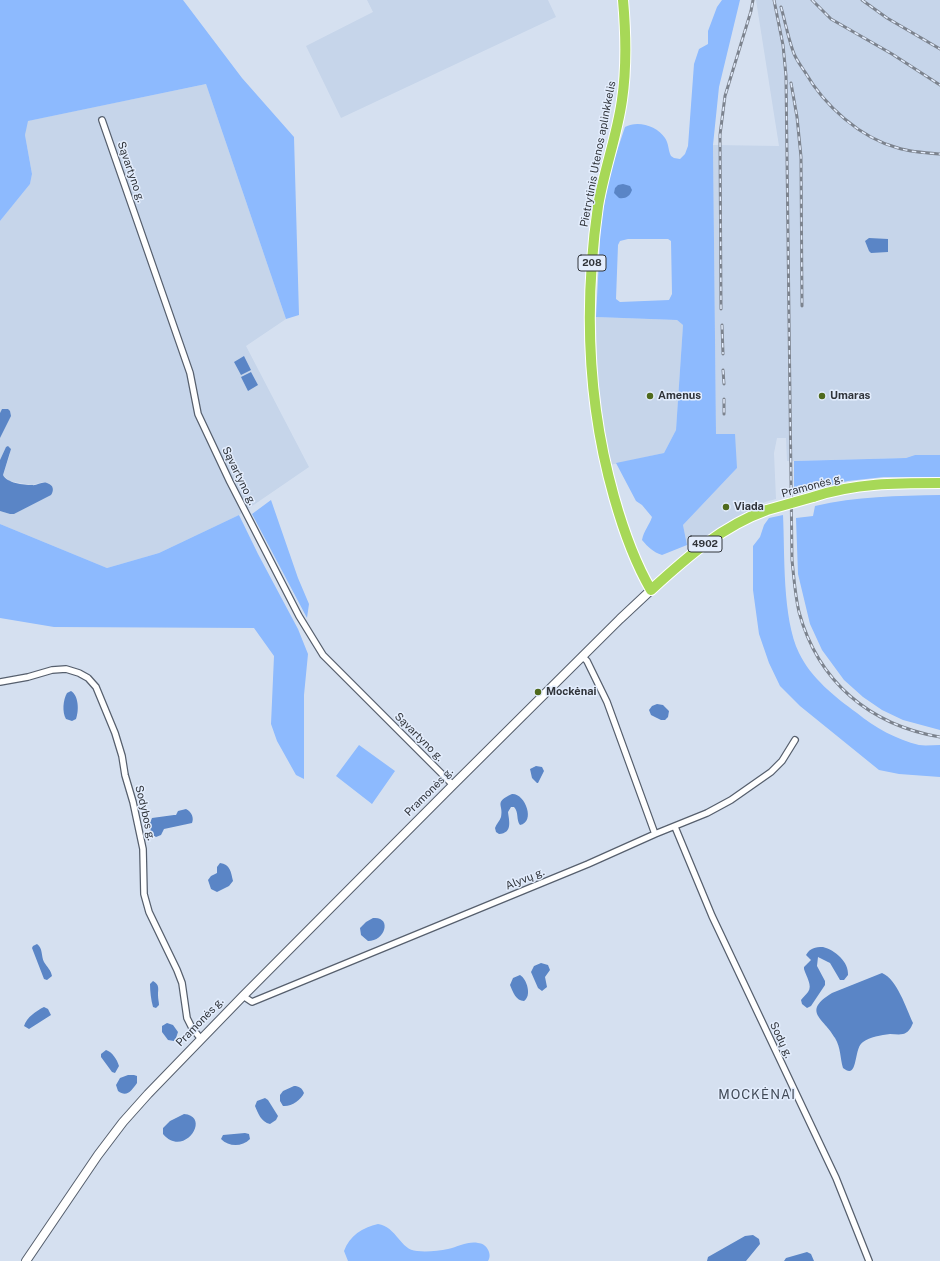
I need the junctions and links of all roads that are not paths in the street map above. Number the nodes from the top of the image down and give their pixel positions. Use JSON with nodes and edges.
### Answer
{"nodes":[{"id":1,"x":623,"y":0,"type":"edge"},
{"id":2,"x":102,"y":120,"type":"dead end"},
{"id":3,"x":940,"y":483,"type":"edge"},
{"id":4,"x":651,"y":590,"type":"junction"},
{"id":5,"x":582,"y":656,"type":"junction"},
{"id":6,"x":0,"y":682,"type":"edge"},
{"id":7,"x":795,"y":740,"type":"dead end"},
{"id":8,"x":453,"y":785,"type":"junction"},
{"id":9,"x":675,"y":827,"type":"junction"},
{"id":10,"x":655,"y":834,"type":"junction"},
{"id":11,"x":243,"y":996,"type":"junction"},
{"id":12,"x":201,"y":1039,"type":"junction"},
{"id":13,"x":26,"y":1261,"type":"edge"},
{"id":14,"x":869,"y":1261,"type":"edge"}],
"edges":[{"from":1,"to":4,"type":"highway","name":"Pietrytinis Utenos aplinkkelis","number":"208"},
{"from":2,"to":8,"type":"street","name":"Sąvartyno g."},
{"from":3,"to":4,"type":"highway","name":"Pramonės g.","number":"4902","bridge":true},
{"from":4,"to":5,"type":"main road","name":"Pramonės g.","number":"4902"},
{"from":5,"to":8,"type":"main road","name":"Pramonės g.","number":"4902"},
{"from":5,"to":10,"type":"street"},
{"from":6,"to":12,"type":"street","name":"Sodybos g."},
{"from":7,"to":9,"type":"street","name":"Alyvų g."},
{"from":8,"to":11,"type":"main road","name":"Pramonės g.","number":"4902"},
{"from":9,"to":10,"type":"street","name":"Alyvų g."},
{"from":9,"to":14,"type":"street","name":"Sodų g."},
{"from":10,"to":11,"type":"street","name":"Alyvų g."},
{"from":11,"to":12,"type":"main road","name":"Pramonės g.","number":"4902"},
{"from":12,"to":13,"type":"main road","name":"Pramonės g.","number":"4902"}]}
